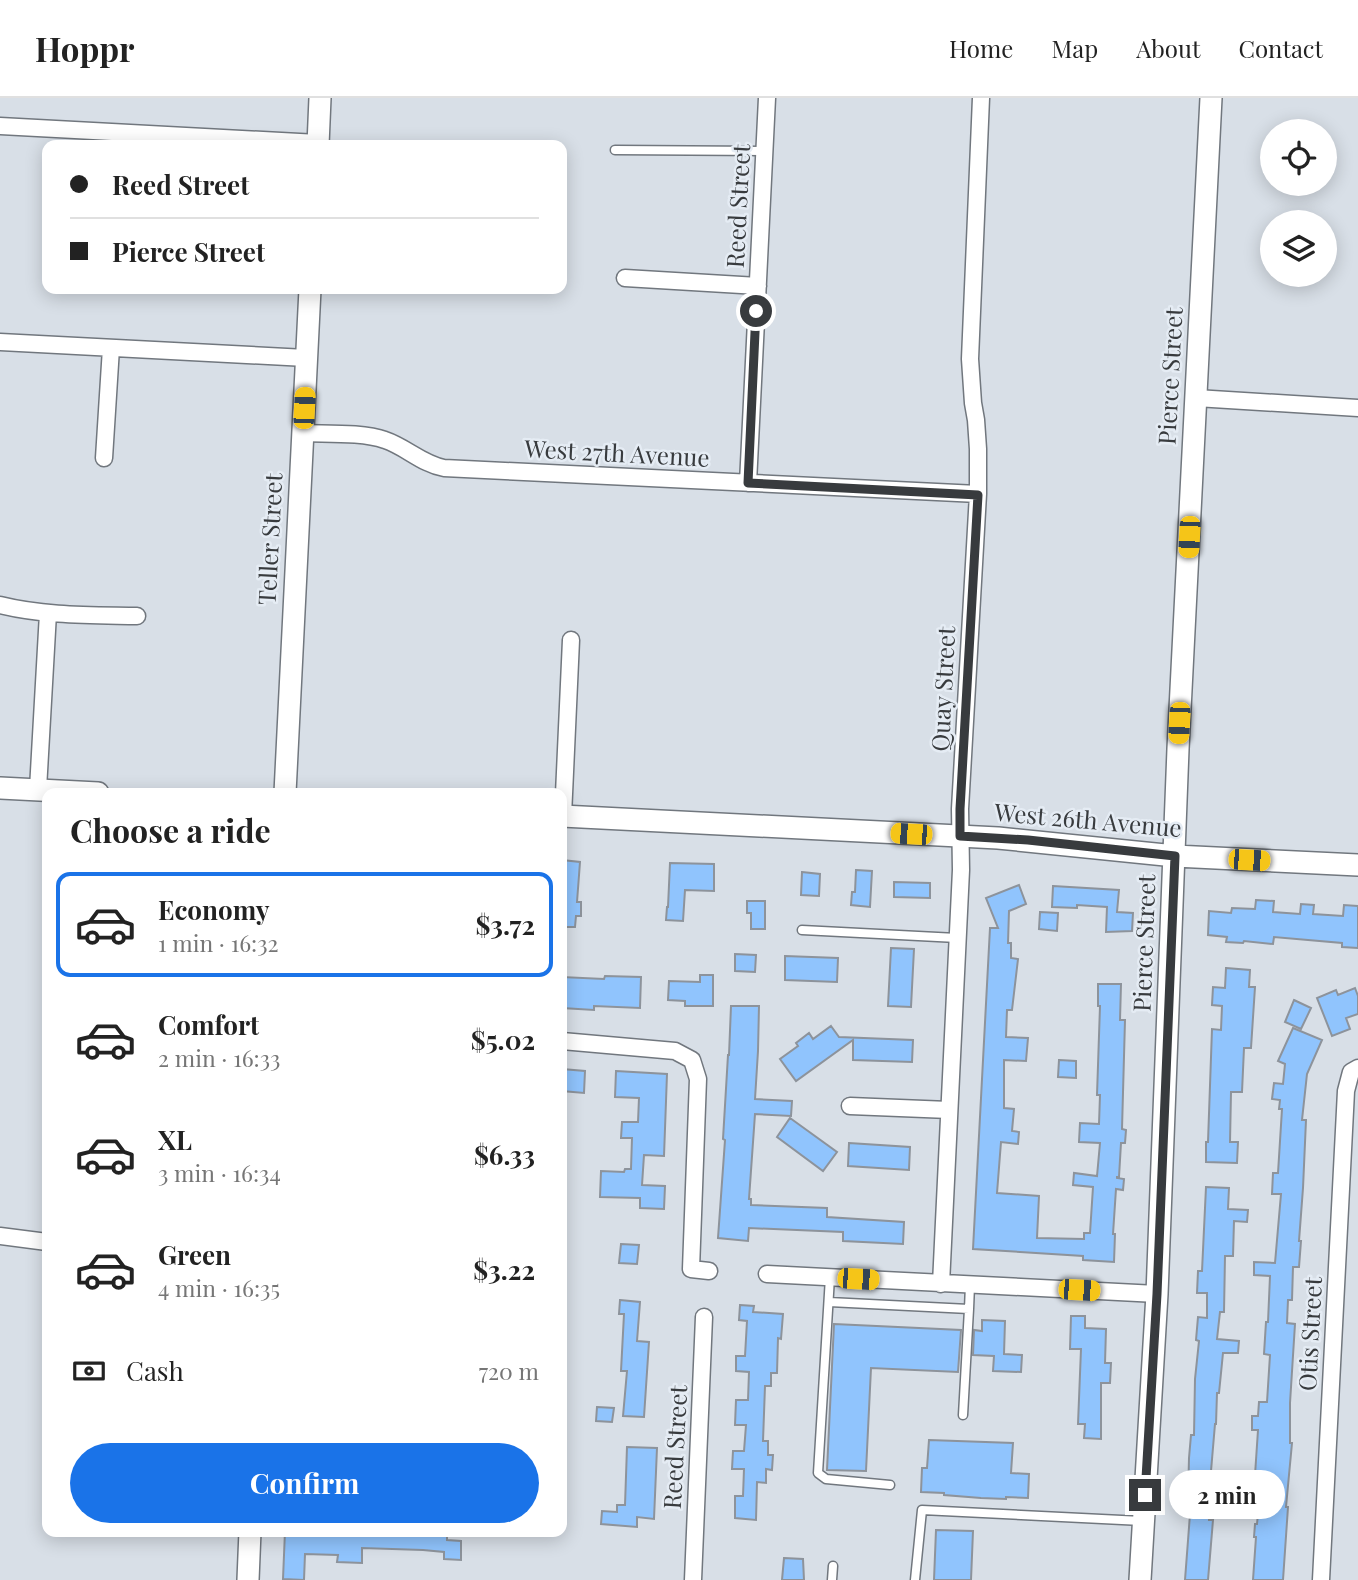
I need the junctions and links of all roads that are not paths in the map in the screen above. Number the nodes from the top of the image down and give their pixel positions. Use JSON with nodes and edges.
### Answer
{"nodes":[{"id":1,"x":320,"y":98,"type":"edge"},
{"id":2,"x":767,"y":98,"type":"edge"},
{"id":3,"x":982,"y":98,"type":"edge"},
{"id":4,"x":1211,"y":98,"type":"edge"},
{"id":5,"x":0,"y":126,"type":"edge"},
{"id":6,"x":247,"y":140,"type":"edge"},
{"id":7,"x":318,"y":140,"type":"edge"},
{"id":8,"x":615,"y":150,"type":"dead end"},
{"id":9,"x":764,"y":151,"type":"junction"},
{"id":10,"x":625,"y":278,"type":"dead end"},
{"id":11,"x":758,"y":286,"type":"junction"},
{"id":12,"x":310,"y":294,"type":"edge"},
{"id":13,"x":0,"y":342,"type":"edge"},
{"id":14,"x":111,"y":348,"type":"junction"},
{"id":15,"x":306,"y":358,"type":"junction"},
{"id":16,"x":1196,"y":398,"type":"junction"},
{"id":17,"x":1358,"y":408,"type":"edge"},
{"id":18,"x":303,"y":433,"type":"junction"},
{"id":19,"x":104,"y":458,"type":"dead end"},
{"id":20,"x":748,"y":483,"type":"junction"},
{"id":21,"x":978,"y":495,"type":"junction"},
{"id":22,"x":0,"y":605,"type":"edge"},
{"id":23,"x":48,"y":613,"type":"junction"},
{"id":24,"x":138,"y":616,"type":"dead end"},
{"id":25,"x":571,"y":640,"type":"dead end"},
{"id":26,"x":0,"y":788,"type":"edge"},
{"id":27,"x":285,"y":788,"type":"edge"},
{"id":28,"x":564,"y":788,"type":"edge"},
{"id":29,"x":38,"y":789,"type":"junction"},
{"id":30,"x":42,"y":789,"type":"edge"},
{"id":31,"x":567,"y":816,"type":"edge"},
{"id":32,"x":960,"y":836,"type":"junction"},
{"id":33,"x":1175,"y":856,"type":"junction"},
{"id":34,"x":1358,"y":865,"type":"edge"},
{"id":35,"x":803,"y":930,"type":"dead end"},
{"id":36,"x":957,"y":938,"type":"junction"},
{"id":37,"x":567,"y":1041,"type":"edge"},
{"id":38,"x":1358,"y":1068,"type":"edge"},
{"id":39,"x":850,"y":1106,"type":"dead end"},
{"id":40,"x":949,"y":1110,"type":"junction"},
{"id":41,"x":0,"y":1236,"type":"edge"},
{"id":42,"x":42,"y":1241,"type":"edge"},
{"id":43,"x":709,"y":1271,"type":"dead end"},
{"id":44,"x":767,"y":1274,"type":"dead end"},
{"id":45,"x":830,"y":1277,"type":"junction"},
{"id":46,"x":941,"y":1284,"type":"junction"},
{"id":47,"x":971,"y":1285,"type":"junction"},
{"id":48,"x":1157,"y":1294,"type":"junction"},
{"id":49,"x":829,"y":1302,"type":"junction"},
{"id":50,"x":969,"y":1310,"type":"junction"},
{"id":51,"x":704,"y":1317,"type":"dead end"},
{"id":52,"x":963,"y":1415,"type":"dead end"},
{"id":53,"x":890,"y":1485,"type":"dead end"},
{"id":54,"x":1144,"y":1521,"type":"junction"},
{"id":55,"x":250,"y":1537,"type":"edge"},
{"id":56,"x":833,"y":1566,"type":"dead end"},
{"id":57,"x":248,"y":1580,"type":"edge"},
{"id":58,"x":693,"y":1580,"type":"edge"},
{"id":59,"x":832,"y":1580,"type":"edge"},
{"id":60,"x":915,"y":1580,"type":"edge"},
{"id":61,"x":1140,"y":1580,"type":"edge"},
{"id":62,"x":1321,"y":1580,"type":"edge"}],
"edges":[{"from":1,"to":7,"type":"street"},
{"from":2,"to":9,"type":"street","name":"Reed Street"},
{"from":3,"to":21,"type":"street","name":"Quay Street"},
{"from":4,"to":16,"type":"street","name":"Pierce Street"},
{"from":5,"to":6,"type":"street"},
{"from":8,"to":9,"type":"lane"},
{"from":9,"to":11,"type":"street","name":"Reed Street"},
{"from":10,"to":11,"type":"street"},
{"from":11,"to":20,"type":"street","name":"Reed Street"},
{"from":12,"to":15,"type":"street","name":"Teller Street"},
{"from":13,"to":14,"type":"street"},
{"from":14,"to":15,"type":"street"},
{"from":14,"to":19,"type":"street"},
{"from":15,"to":18,"type":"street","name":"Teller Street"},
{"from":16,"to":17,"type":"street"},
{"from":16,"to":33,"type":"street","name":"Pierce Street"},
{"from":18,"to":20,"type":"street","name":"West 27th Avenue"},
{"from":18,"to":27,"type":"street","name":"Teller Street"},
{"from":20,"to":21,"type":"street","name":"West 27th Avenue"},
{"from":21,"to":32,"type":"street","name":"Quay Street"},
{"from":22,"to":23,"type":"street"},
{"from":23,"to":24,"type":"street"},
{"from":23,"to":29,"type":"street"},
{"from":25,"to":28,"type":"street"},
{"from":26,"to":29,"type":"street"},
{"from":29,"to":30,"type":"street"},
{"from":31,"to":32,"type":"street","name":"West 26th Avenue"},
{"from":32,"to":33,"type":"street","name":"West 26th Avenue"},
{"from":32,"to":36,"type":"street","name":"Quay Street"},
{"from":33,"to":34,"type":"street","name":"West 26th Avenue"},
{"from":33,"to":48,"type":"street","name":"Pierce Street"},
{"from":35,"to":36,"type":"lane"},
{"from":36,"to":40,"type":"street","name":"Quay Street"},
{"from":37,"to":43,"type":"street"},
{"from":38,"to":62,"type":"street","name":"Otis Street"},
{"from":39,"to":40,"type":"street"},
{"from":40,"to":46,"type":"street","name":"Quay Street"},
{"from":41,"to":42,"type":"street"},
{"from":44,"to":45,"type":"street"},
{"from":45,"to":46,"type":"street"},
{"from":45,"to":49,"type":"lane"},
{"from":46,"to":47,"type":"street"},
{"from":47,"to":48,"type":"street"},
{"from":47,"to":50,"type":"lane"},
{"from":48,"to":54,"type":"street","name":"Pierce Street"},
{"from":49,"to":50,"type":"lane"},
{"from":49,"to":53,"type":"lane"},
{"from":50,"to":52,"type":"lane"},
{"from":51,"to":58,"type":"street","name":"Reed Street"},
{"from":54,"to":60,"type":"lane"},
{"from":54,"to":61,"type":"street","name":"Pierce Street"},
{"from":55,"to":57,"type":"street"},
{"from":56,"to":59,"type":"lane"}]}
